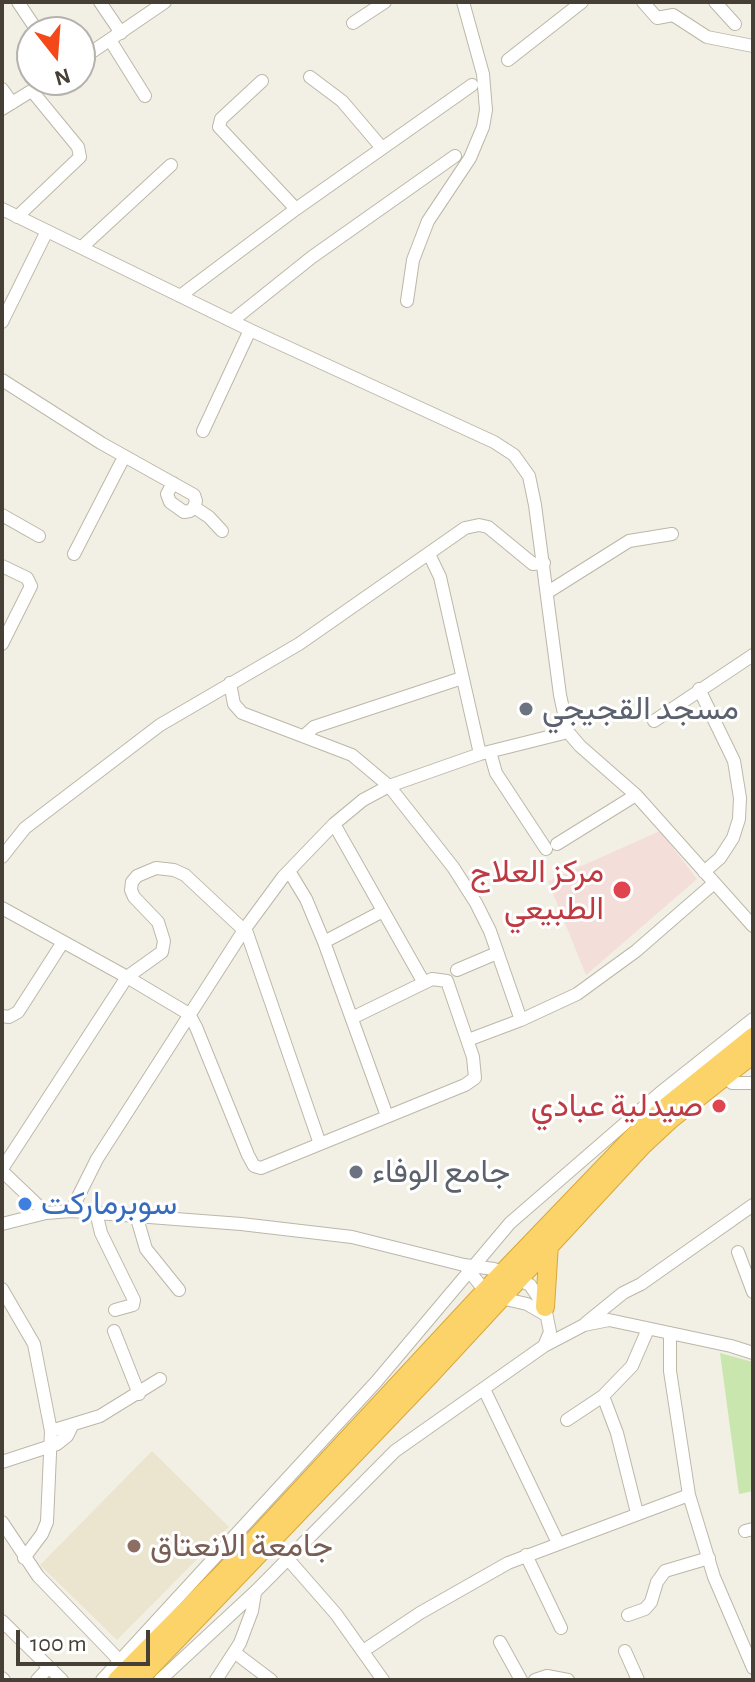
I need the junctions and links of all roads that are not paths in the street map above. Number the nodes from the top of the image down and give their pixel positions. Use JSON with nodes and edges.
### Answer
{"nodes":[{"id":1,"x":100,"y":2,"type":"edge"},
{"id":2,"x":165,"y":2,"type":"edge"},
{"id":3,"x":385,"y":2,"type":"edge"},
{"id":4,"x":463,"y":2,"type":"edge"},
{"id":5,"x":582,"y":2,"type":"edge"},
{"id":6,"x":643,"y":2,"type":"edge"},
{"id":7,"x":715,"y":2,"type":"edge"},
{"id":8,"x":353,"y":23,"type":"dead end"},
{"id":9,"x":735,"y":24,"type":"dead end"},
{"id":10,"x":115,"y":37,"type":"junction"},
{"id":11,"x":753,"y":46,"type":"edge"},
{"id":12,"x":96,"y":49,"type":"edge"},
{"id":13,"x":508,"y":60,"type":"dead end"},
{"id":14,"x":310,"y":77,"type":"dead end"},
{"id":15,"x":262,"y":81,"type":"dead end"},
{"id":16,"x":472,"y":85,"type":"dead end"},
{"id":17,"x":2,"y":89,"type":"edge"},
{"id":18,"x":36,"y":96,"type":"edge"},
{"id":19,"x":145,"y":96,"type":"dead end"},
{"id":20,"x":7,"y":106,"type":"edge"},
{"id":21,"x":382,"y":148,"type":"junction"},
{"id":22,"x":455,"y":156,"type":"dead end"},
{"id":23,"x":171,"y":165,"type":"dead end"},
{"id":24,"x":2,"y":209,"type":"edge"},
{"id":25,"x":296,"y":209,"type":"junction"},
{"id":26,"x":17,"y":217,"type":"junction"},
{"id":27,"x":47,"y":231,"type":"junction"},
{"id":28,"x":82,"y":247,"type":"junction"},
{"id":29,"x":180,"y":296,"type":"junction"},
{"id":30,"x":407,"y":301,"type":"dead end"},
{"id":31,"x":232,"y":321,"type":"junction"},
{"id":32,"x":2,"y":322,"type":"edge"},
{"id":33,"x":250,"y":330,"type":"junction"},
{"id":34,"x":2,"y":380,"type":"edge"},
{"id":35,"x":203,"y":431,"type":"dead end"},
{"id":36,"x":124,"y":457,"type":"junction"},
{"id":37,"x":173,"y":483,"type":"junction"},
{"id":38,"x":194,"y":507,"type":"junction"},
{"id":39,"x":2,"y":515,"type":"edge"},
{"id":40,"x":222,"y":531,"type":"dead end"},
{"id":41,"x":672,"y":534,"type":"dead end"},
{"id":42,"x":39,"y":536,"type":"dead end"},
{"id":43,"x":74,"y":554,"type":"dead end"},
{"id":44,"x":429,"y":554,"type":"junction"},
{"id":45,"x":544,"y":563,"type":"junction"},
{"id":46,"x":2,"y":566,"type":"edge"},
{"id":47,"x":548,"y":592,"type":"junction"},
{"id":48,"x":2,"y":644,"type":"edge"},
{"id":49,"x":753,"y":655,"type":"edge"},
{"id":50,"x":462,"y":678,"type":"junction"},
{"id":51,"x":230,"y":683,"type":"junction"},
{"id":52,"x":699,"y":689,"type":"junction"},
{"id":53,"x":654,"y":721,"type":"dead end"},
{"id":54,"x":568,"y":732,"type":"junction"},
{"id":55,"x":304,"y":736,"type":"junction"},
{"id":56,"x":485,"y":753,"type":"junction"},
{"id":57,"x":389,"y":786,"type":"junction"},
{"id":58,"x":636,"y":795,"type":"junction"},
{"id":59,"x":334,"y":824,"type":"junction"},
{"id":60,"x":2,"y":857,"type":"edge"},
{"id":61,"x":289,"y":871,"type":"junction"},
{"id":62,"x":704,"y":872,"type":"junction"},
{"id":63,"x":713,"y":884,"type":"junction"},
{"id":64,"x":2,"y":908,"type":"edge"},
{"id":65,"x":383,"y":911,"type":"junction"},
{"id":66,"x":753,"y":926,"type":"edge"},
{"id":67,"x":244,"y":930,"type":"junction"},
{"id":68,"x":63,"y":942,"type":"junction"},
{"id":69,"x":324,"y":942,"type":"junction"},
{"id":70,"x":497,"y":953,"type":"junction"},
{"id":71,"x":457,"y":970,"type":"dead end"},
{"id":72,"x":127,"y":977,"type":"junction"},
{"id":73,"x":424,"y":983,"type":"junction"},
{"id":74,"x":189,"y":1014,"type":"junction"},
{"id":75,"x":2,"y":1016,"type":"edge"},
{"id":76,"x":352,"y":1018,"type":"junction"},
{"id":77,"x":753,"y":1019,"type":"edge"},
{"id":78,"x":521,"y":1020,"type":"junction"},
{"id":79,"x":753,"y":1037,"type":"edge"},
{"id":80,"x":468,"y":1040,"type":"junction"},
{"id":81,"x":743,"y":1065,"type":"edge"},
{"id":82,"x":753,"y":1083,"type":"edge"},
{"id":83,"x":387,"y":1116,"type":"junction"},
{"id":84,"x":320,"y":1144,"type":"junction"},
{"id":85,"x":2,"y":1170,"type":"edge"},
{"id":86,"x":753,"y":1205,"type":"edge"},
{"id":87,"x":71,"y":1211,"type":"junction"},
{"id":88,"x":96,"y":1212,"type":"junction"},
{"id":89,"x":46,"y":1213,"type":"junction"},
{"id":90,"x":136,"y":1215,"type":"junction"},
{"id":91,"x":2,"y":1224,"type":"edge"},
{"id":92,"x":549,"y":1244,"type":"junction"},
{"id":93,"x":738,"y":1252,"type":"dead end"},
{"id":94,"x":469,"y":1267,"type":"junction"},
{"id":95,"x":510,"y":1276,"type":"junction"},
{"id":96,"x":2,"y":1289,"type":"edge"},
{"id":97,"x":179,"y":1290,"type":"dead end"},
{"id":98,"x":753,"y":1292,"type":"edge"},
{"id":99,"x":492,"y":1295,"type":"junction"},
{"id":100,"x":115,"y":1310,"type":"dead end"},
{"id":101,"x":545,"y":1311,"type":"junction"},
{"id":102,"x":584,"y":1325,"type":"junction"},
{"id":103,"x":648,"y":1329,"type":"junction"},
{"id":104,"x":114,"y":1331,"type":"dead end"},
{"id":105,"x":670,"y":1334,"type":"junction"},
{"id":106,"x":544,"y":1346,"type":"junction"},
{"id":107,"x":753,"y":1353,"type":"edge"},
{"id":108,"x":160,"y":1379,"type":"dead end"},
{"id":109,"x":484,"y":1389,"type":"junction"},
{"id":110,"x":139,"y":1394,"type":"junction"},
{"id":111,"x":603,"y":1396,"type":"junction"},
{"id":112,"x":567,"y":1420,"type":"dead end"},
{"id":113,"x":72,"y":1426,"type":"junction"},
{"id":114,"x":51,"y":1431,"type":"junction"},
{"id":115,"x":52,"y":1446,"type":"junction"},
{"id":116,"x":2,"y":1462,"type":"edge"},
{"id":117,"x":689,"y":1495,"type":"junction"},
{"id":118,"x":637,"y":1513,"type":"junction"},
{"id":119,"x":2,"y":1522,"type":"edge"},
{"id":120,"x":558,"y":1543,"type":"junction"},
{"id":121,"x":526,"y":1555,"type":"junction"},
{"id":122,"x":24,"y":1558,"type":"junction"},
{"id":123,"x":287,"y":1558,"type":"junction"},
{"id":124,"x":709,"y":1558,"type":"junction"},
{"id":125,"x":255,"y":1592,"type":"junction"},
{"id":126,"x":628,"y":1615,"type":"dead end"},
{"id":127,"x":2,"y":1621,"type":"edge"},
{"id":128,"x":561,"y":1628,"type":"dead end"},
{"id":129,"x":500,"y":1642,"type":"dead end"},
{"id":130,"x":363,"y":1651,"type":"junction"},
{"id":131,"x":625,"y":1651,"type":"dead end"},
{"id":132,"x":234,"y":1652,"type":"junction"},
{"id":133,"x":119,"y":1660,"type":"junction"},
{"id":134,"x":49,"y":1667,"type":"junction"},
{"id":135,"x":753,"y":1668,"type":"edge"},
{"id":136,"x":37,"y":1680,"type":"edge"},
{"id":137,"x":62,"y":1680,"type":"edge"},
{"id":138,"x":102,"y":1680,"type":"edge"},
{"id":139,"x":117,"y":1680,"type":"edge"},
{"id":140,"x":138,"y":1680,"type":"edge"},
{"id":141,"x":160,"y":1680,"type":"edge"},
{"id":142,"x":216,"y":1680,"type":"edge"},
{"id":143,"x":271,"y":1680,"type":"edge"},
{"id":144,"x":383,"y":1680,"type":"edge"},
{"id":145,"x":521,"y":1680,"type":"edge"},
{"id":146,"x":535,"y":1680,"type":"edge"},
{"id":147,"x":568,"y":1680,"type":"edge"},
{"id":148,"x":638,"y":1680,"type":"edge"}],
"edges":[{"from":1,"to":10,"type":"street"},
{"from":2,"to":10,"type":"street"},
{"from":3,"to":8,"type":"street"},
{"from":4,"to":30,"type":"street"},
{"from":5,"to":13,"type":"street"},
{"from":6,"to":11,"type":"street"},
{"from":7,"to":9,"type":"street"},
{"from":10,"to":12,"type":"street"},
{"from":10,"to":19,"type":"street"},
{"from":14,"to":21,"type":"street"},
{"from":15,"to":25,"type":"street"},
{"from":16,"to":21,"type":"street"},
{"from":17,"to":20,"type":"street"},
{"from":18,"to":26,"type":"street"},
{"from":21,"to":25,"type":"street"},
{"from":22,"to":31,"type":"street"},
{"from":23,"to":28,"type":"street"},
{"from":24,"to":26,"type":"street"},
{"from":25,"to":29,"type":"street"},
{"from":26,"to":27,"type":"street"},
{"from":27,"to":28,"type":"street"},
{"from":27,"to":32,"type":"street"},
{"from":28,"to":29,"type":"street"},
{"from":29,"to":31,"type":"street"},
{"from":31,"to":33,"type":"street"},
{"from":33,"to":35,"type":"street"},
{"from":33,"to":45,"type":"street"},
{"from":34,"to":36,"type":"street"},
{"from":36,"to":37,"type":"street"},
{"from":36,"to":43,"type":"street"},
{"from":37,"to":38,"type":"street"},
{"from":37,"to":38,"type":"street"},
{"from":38,"to":40,"type":"street"},
{"from":39,"to":42,"type":"street"},
{"from":41,"to":47,"type":"street"},
{"from":44,"to":45,"type":"street"},
{"from":44,"to":50,"type":"street"},
{"from":44,"to":51,"type":"street"},
{"from":45,"to":47,"type":"street"},
{"from":46,"to":48,"type":"street"},
{"from":47,"to":54,"type":"street"},
{"from":49,"to":52,"type":"street"},
{"from":50,"to":55,"type":"street"},
{"from":50,"to":56,"type":"street"},
{"from":51,"to":55,"type":"street"},
{"from":51,"to":60,"type":"street"},
{"from":52,"to":53,"type":"street"},
{"from":52,"to":62,"type":"street"},
{"from":54,"to":56,"type":"street"},
{"from":54,"to":58,"type":"street"},
{"from":55,"to":57,"type":"street"},
{"from":56,"to":57,"type":"street"},
{"from":56,"to":58,"type":"street"},
{"from":57,"to":59,"type":"street"},
{"from":57,"to":70,"type":"street"},
{"from":58,"to":62,"type":"street"},
{"from":59,"to":61,"type":"street"},
{"from":59,"to":65,"type":"street"},
{"from":61,"to":67,"type":"street"},
{"from":61,"to":69,"type":"street"},
{"from":62,"to":63,"type":"street"},
{"from":63,"to":66,"type":"street"},
{"from":63,"to":78,"type":"street"},
{"from":64,"to":68,"type":"street"},
{"from":65,"to":69,"type":"street"},
{"from":65,"to":73,"type":"street"},
{"from":67,"to":72,"type":"street"},
{"from":67,"to":74,"type":"street"},
{"from":67,"to":84,"type":"street"},
{"from":68,"to":72,"type":"street"},
{"from":68,"to":75,"type":"street"},
{"from":69,"to":76,"type":"street"},
{"from":70,"to":71,"type":"street"},
{"from":70,"to":78,"type":"street"},
{"from":72,"to":74,"type":"street"},
{"from":72,"to":85,"type":"street"},
{"from":73,"to":76,"type":"street"},
{"from":73,"to":80,"type":"street"},
{"from":74,"to":84,"type":"street"},
{"from":74,"to":87,"type":"street"},
{"from":76,"to":83,"type":"street"},
{"from":77,"to":94,"type":"street"},
{"from":78,"to":80,"type":"street"},
{"from":79,"to":95,"type":"highway"},
{"from":80,"to":83,"type":"street"},
{"from":81,"to":82,"type":"street"},
{"from":81,"to":92,"type":"highway"},
{"from":83,"to":84,"type":"street"},
{"from":85,"to":89,"type":"street"},
{"from":86,"to":102,"type":"street"},
{"from":87,"to":88,"type":"street"},
{"from":87,"to":89,"type":"street"},
{"from":88,"to":90,"type":"street"},
{"from":88,"to":100,"type":"street"},
{"from":89,"to":91,"type":"street"},
{"from":90,"to":94,"type":"street"},
{"from":90,"to":97,"type":"street"},
{"from":92,"to":95,"type":"highway"},
{"from":92,"to":101,"type":"highway"},
{"from":93,"to":98,"type":"street"},
{"from":94,"to":95,"type":"street"},
{"from":94,"to":99,"type":"street"},
{"from":94,"to":133,"type":"street"},
{"from":95,"to":99,"type":"highway"},
{"from":95,"to":101,"type":"street"},
{"from":96,"to":114,"type":"street"},
{"from":99,"to":101,"type":"street"},
{"from":99,"to":139,"type":"highway"},
{"from":99,"to":140,"type":"highway"},
{"from":101,"to":106,"type":"street"},
{"from":102,"to":103,"type":"street"},
{"from":102,"to":106,"type":"street"},
{"from":103,"to":105,"type":"street"},
{"from":103,"to":111,"type":"street"},
{"from":104,"to":110,"type":"street"},
{"from":105,"to":107,"type":"street"},
{"from":105,"to":117,"type":"street"},
{"from":106,"to":109,"type":"street"},
{"from":108,"to":110,"type":"street"},
{"from":109,"to":120,"type":"street"},
{"from":109,"to":123,"type":"street"},
{"from":110,"to":113,"type":"street"},
{"from":111,"to":112,"type":"street"},
{"from":111,"to":118,"type":"street"},
{"from":113,"to":114,"type":"street"},
{"from":113,"to":115,"type":"street"},
{"from":114,"to":115,"type":"street"},
{"from":115,"to":116,"type":"street"},
{"from":115,"to":122,"type":"street"},
{"from":117,"to":118,"type":"street"},
{"from":117,"to":124,"type":"street"},
{"from":118,"to":120,"type":"street"},
{"from":119,"to":122,"type":"street"},
{"from":120,"to":121,"type":"street"},
{"from":121,"to":128,"type":"street"},
{"from":121,"to":130,"type":"street"},
{"from":122,"to":133,"type":"street"},
{"from":123,"to":125,"type":"street"},
{"from":123,"to":130,"type":"street"},
{"from":124,"to":126,"type":"street"},
{"from":124,"to":135,"type":"street"},
{"from":125,"to":132,"type":"street"},
{"from":125,"to":141,"type":"street"},
{"from":127,"to":134,"type":"street"},
{"from":129,"to":145,"type":"street"},
{"from":130,"to":144,"type":"street"},
{"from":131,"to":148,"type":"street"},
{"from":132,"to":142,"type":"street"},
{"from":132,"to":143,"type":"street"},
{"from":133,"to":138,"type":"street"},
{"from":134,"to":136,"type":"street"},
{"from":134,"to":137,"type":"street"},
{"from":146,"to":147,"type":"street"}]}
